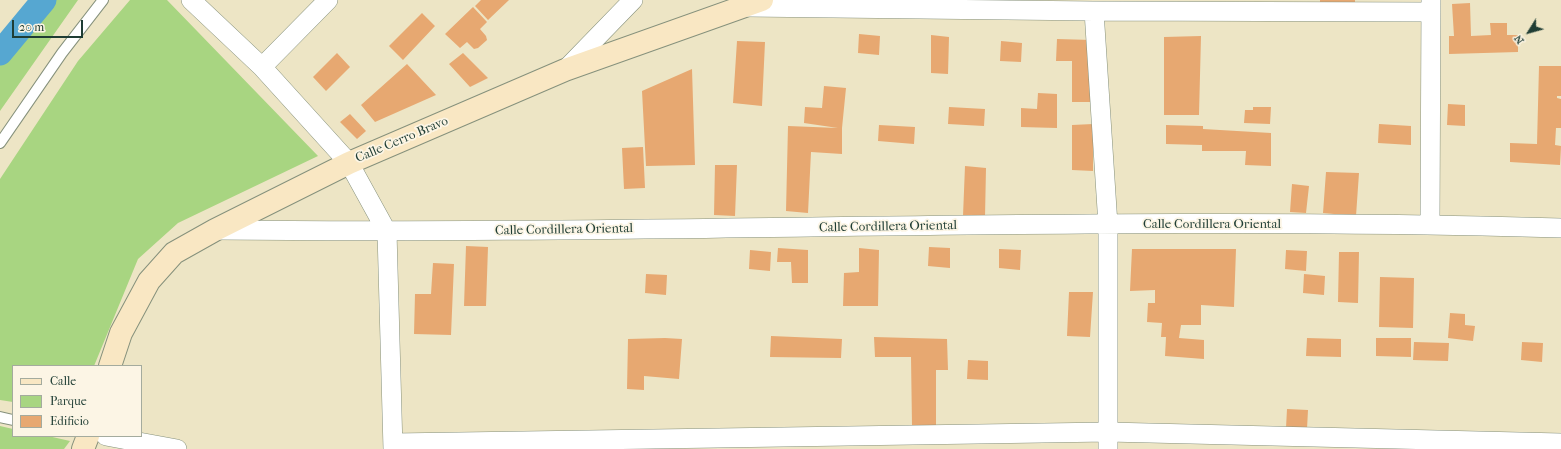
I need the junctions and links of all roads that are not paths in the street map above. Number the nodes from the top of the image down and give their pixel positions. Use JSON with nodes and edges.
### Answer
{"nodes":[{"id":1,"x":103,"y":0,"type":"edge"},
{"id":2,"x":191,"y":0,"type":"edge"},
{"id":3,"x":328,"y":0,"type":"edge"},
{"id":4,"x":633,"y":0,"type":"edge"},
{"id":5,"x":754,"y":3,"type":"edge"},
{"id":6,"x":1431,"y":6,"type":"edge"},
{"id":7,"x":1094,"y":11,"type":"junction"},
{"id":8,"x":262,"y":67,"type":"junction"},
{"id":9,"x":565,"y":70,"type":"junction"},
{"id":10,"x":0,"y":143,"type":"edge"},
{"id":11,"x":348,"y":163,"type":"junction"},
{"id":12,"x":1430,"y":224,"type":"junction"},
{"id":13,"x":1108,"y":225,"type":"junction"},
{"id":14,"x":1561,"y":228,"type":"edge"},
{"id":15,"x":215,"y":230,"type":"junction"},
{"id":16,"x":386,"y":232,"type":"junction"},
{"id":17,"x":110,"y":365,"type":"edge"},
{"id":18,"x":0,"y":417,"type":"edge"},
{"id":19,"x":12,"y":420,"type":"edge"},
{"id":20,"x":88,"y":437,"type":"edge"},
{"id":21,"x":111,"y":437,"type":"edge"},
{"id":22,"x":1108,"y":441,"type":"edge"},
{"id":23,"x":1561,"y":443,"type":"edge"},
{"id":24,"x":393,"y":446,"type":"edge"},
{"id":25,"x":83,"y":449,"type":"edge"},
{"id":26,"x":177,"y":449,"type":"edge"}],
"edges":[{"from":1,"to":10,"type":"lane"},
{"from":2,"to":8,"type":"street"},
{"from":3,"to":8,"type":"street"},
{"from":4,"to":9,"type":"street"},
{"from":5,"to":7,"type":"street"},
{"from":5,"to":9,"type":"street","name":"Calle Cerro Bravo"},
{"from":6,"to":7,"type":"street"},
{"from":6,"to":12,"type":"street"},
{"from":7,"to":13,"type":"street"},
{"from":8,"to":11,"type":"street"},
{"from":9,"to":11,"type":"street","name":"Calle Cerro Bravo"},
{"from":11,"to":15,"type":"street","name":"Calle Cerro Bravo"},
{"from":11,"to":16,"type":"street"},
{"from":12,"to":13,"type":"street","name":"Calle Cordillera Oriental"},
{"from":12,"to":14,"type":"street","name":"Calle Cordillera Oriental"},
{"from":13,"to":16,"type":"street","name":"Calle Cordillera Oriental"},
{"from":13,"to":22,"type":"street"},
{"from":15,"to":16,"type":"street","name":"Calle Cordillera Oriental"},
{"from":15,"to":17,"type":"street","name":"Calle Cerro Bravo"},
{"from":16,"to":24,"type":"street"},
{"from":18,"to":19,"type":"lane"},
{"from":20,"to":25,"type":"street"},
{"from":21,"to":26,"type":"street"},
{"from":22,"to":23,"type":"street"},
{"from":22,"to":24,"type":"street"}]}
